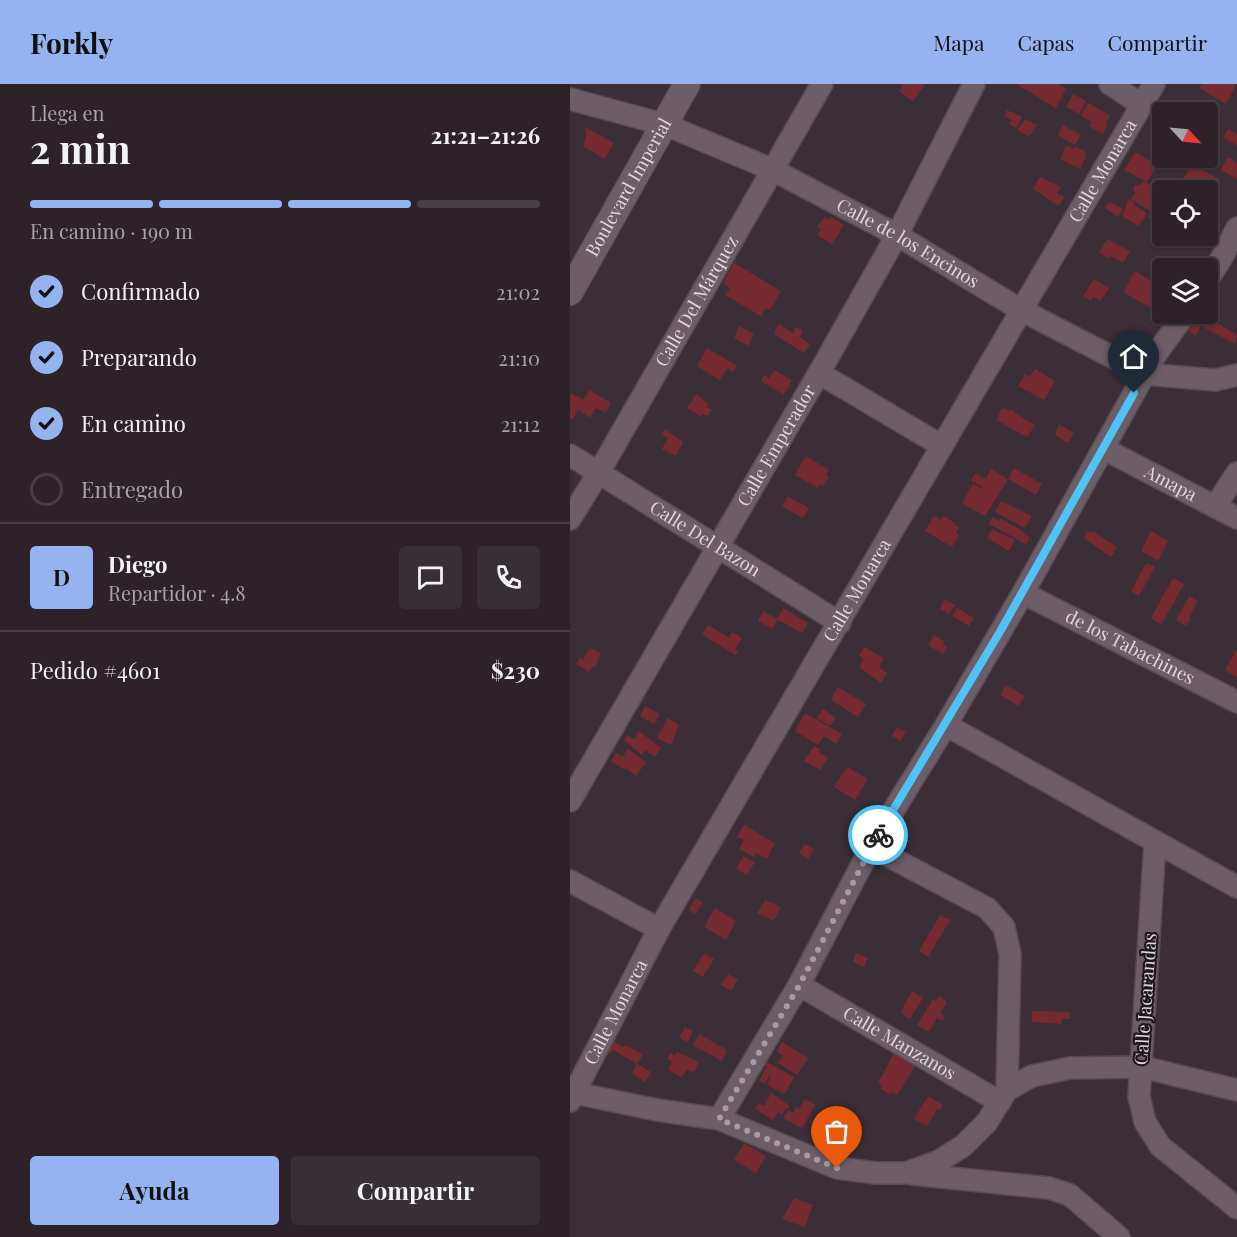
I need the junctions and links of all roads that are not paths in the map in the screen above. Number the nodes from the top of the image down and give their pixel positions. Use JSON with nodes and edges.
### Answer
{"nodes":[{"id":1,"x":687,"y":84,"type":"edge"},
{"id":2,"x":822,"y":84,"type":"edge"},
{"id":3,"x":974,"y":84,"type":"edge"},
{"id":4,"x":1110,"y":84,"type":"edge"},
{"id":5,"x":1154,"y":84,"type":"edge"},
{"id":6,"x":570,"y":99,"type":"edge"},
{"id":7,"x":1142,"y":105,"type":"junction"},
{"id":8,"x":666,"y":124,"type":"junction"},
{"id":9,"x":771,"y":170,"type":"junction"},
{"id":10,"x":1237,"y":228,"type":"edge"},
{"id":11,"x":897,"y":235,"type":"junction"},
{"id":12,"x":1218,"y":264,"type":"edge"},
{"id":13,"x":570,"y":292,"type":"edge"},
{"id":14,"x":1021,"y":310,"type":"junction"},
{"id":15,"x":1178,"y":324,"type":"edge"},
{"id":16,"x":819,"y":373,"type":"junction"},
{"id":17,"x":1145,"y":374,"type":"junction"},
{"id":18,"x":1237,"y":375,"type":"edge"},
{"id":19,"x":942,"y":446,"type":"junction"},
{"id":20,"x":1104,"y":449,"type":"junction"},
{"id":21,"x":570,"y":455,"type":"edge"},
{"id":22,"x":599,"y":472,"type":"junction"},
{"id":23,"x":1237,"y":473,"type":"edge"},
{"id":24,"x":1215,"y":507,"type":"junction"},
{"id":25,"x":1237,"y":518,"type":"edge"},
{"id":26,"x":570,"y":519,"type":"edge"},
{"id":27,"x":719,"y":548,"type":"junction"},
{"id":28,"x":1023,"y":593,"type":"junction"},
{"id":29,"x":840,"y":623,"type":"junction"},
{"id":30,"x":1237,"y":702,"type":"edge"},
{"id":31,"x":946,"y":725,"type":"junction"},
{"id":32,"x":570,"y":801,"type":"edge"},
{"id":33,"x":1155,"y":842,"type":"junction"},
{"id":34,"x":871,"y":847,"type":"junction"},
{"id":35,"x":570,"y":881,"type":"edge"},
{"id":36,"x":1237,"y":887,"type":"edge"},
{"id":37,"x":659,"y":929,"type":"junction"},
{"id":38,"x":799,"y":986,"type":"junction"},
{"id":39,"x":1142,"y":1067,"type":"junction"},
{"id":40,"x":1237,"y":1090,"type":"edge"},
{"id":41,"x":1003,"y":1096,"type":"junction"},
{"id":42,"x":572,"y":1097,"type":"edge"},
{"id":43,"x":719,"y":1119,"type":"junction"},
{"id":44,"x":906,"y":1173,"type":"junction"},
{"id":45,"x":1237,"y":1208,"type":"edge"},
{"id":46,"x":1119,"y":1237,"type":"edge"}],
"edges":[{"from":1,"to":8,"type":"street","name":"Boulevard Imperial"},
{"from":2,"to":9,"type":"street","name":"Calle Del Márquez"},
{"from":3,"to":11,"type":"street","name":"Calle Emperador"},
{"from":4,"to":7,"type":"street"},
{"from":5,"to":7,"type":"street","name":"Calle Monarca"},
{"from":6,"to":8,"type":"street"},
{"from":7,"to":14,"type":"street","name":"Calle Monarca"},
{"from":8,"to":9,"type":"street","name":"Calle de los Encinos"},
{"from":8,"to":13,"type":"street","name":"Boulevard Imperial"},
{"from":9,"to":11,"type":"street","name":"Calle de los Encinos"},
{"from":9,"to":22,"type":"street","name":"Calle Del Márquez"},
{"from":10,"to":12,"type":"street"},
{"from":11,"to":14,"type":"street","name":"Calle de los Encinos"},
{"from":11,"to":16,"type":"street","name":"Calle Emperador"},
{"from":14,"to":17,"type":"street","name":"Calle de los Encinos"},
{"from":14,"to":19,"type":"street","name":"Calle Monarca"},
{"from":15,"to":17,"type":"street"},
{"from":16,"to":19,"type":"street"},
{"from":16,"to":27,"type":"street","name":"Calle Emperador"},
{"from":17,"to":18,"type":"street"},
{"from":17,"to":20,"type":"street"},
{"from":19,"to":29,"type":"street","name":"Calle Monarca"},
{"from":20,"to":24,"type":"street","name":"Amapa"},
{"from":20,"to":28,"type":"street"},
{"from":21,"to":22,"type":"street","name":"Calle Del Bazon"},
{"from":22,"to":26,"type":"street","name":"Calle Del Márquez"},
{"from":22,"to":27,"type":"street","name":"Calle Del Bazon"},
{"from":23,"to":24,"type":"street"},
{"from":24,"to":25,"type":"street","name":"Amapa"},
{"from":27,"to":29,"type":"street","name":"Calle Del Bazon"},
{"from":27,"to":32,"type":"street","name":"Calle Emperador"},
{"from":28,"to":30,"type":"street","name":"de los Tabachines"},
{"from":28,"to":31,"type":"street"},
{"from":29,"to":37,"type":"street","name":"Calle Monarca"},
{"from":31,"to":33,"type":"street"},
{"from":31,"to":34,"type":"street"},
{"from":33,"to":36,"type":"street"},
{"from":33,"to":39,"type":"street","name":"Calle Jacarandas"},
{"from":34,"to":38,"type":"street"},
{"from":34,"to":41,"type":"street"},
{"from":35,"to":37,"type":"street"},
{"from":37,"to":42,"type":"street","name":"Calle Monarca"},
{"from":38,"to":41,"type":"street","name":"Calle Manzanos"},
{"from":38,"to":43,"type":"street"},
{"from":39,"to":40,"type":"street"},
{"from":39,"to":41,"type":"street"},
{"from":39,"to":45,"type":"street","name":"Calle Jacarandas"},
{"from":41,"to":44,"type":"street"},
{"from":42,"to":43,"type":"street"},
{"from":43,"to":44,"type":"street"},
{"from":44,"to":46,"type":"street"}]}
